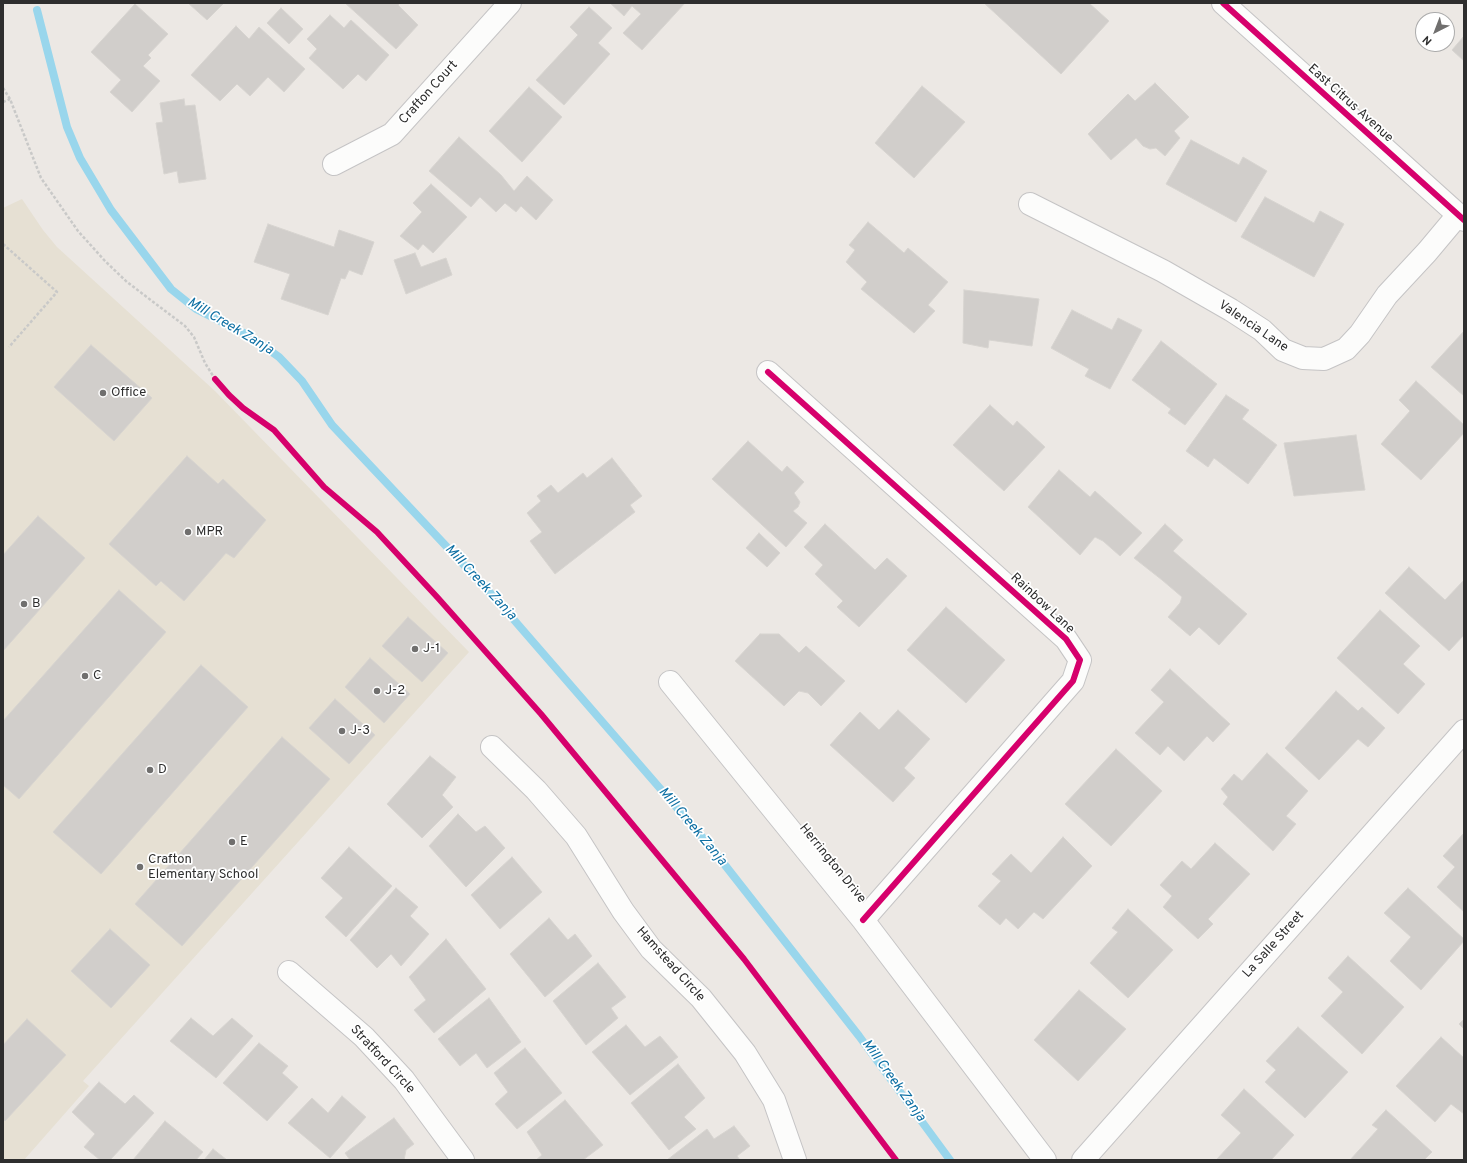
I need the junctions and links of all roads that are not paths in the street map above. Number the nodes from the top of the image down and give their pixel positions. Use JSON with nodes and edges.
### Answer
{"nodes":[{"id":1,"x":510,"y":3,"type":"edge"},
{"id":2,"x":1223,"y":3,"type":"edge"},
{"id":3,"x":334,"y":164,"type":"dead end"},
{"id":4,"x":1030,"y":204,"type":"dead end"},
{"id":5,"x":1461,"y":218,"type":"edge"},
{"id":6,"x":768,"y":372,"type":"dead end"},
{"id":7,"x":670,"y":682,"type":"dead end"},
{"id":8,"x":1464,"y":731,"type":"edge"},
{"id":9,"x":492,"y":747,"type":"dead end"},
{"id":10,"x":863,"y":920,"type":"junction"},
{"id":11,"x":289,"y":972,"type":"dead end"},
{"id":12,"x":463,"y":1160,"type":"edge"},
{"id":13,"x":795,"y":1160,"type":"edge"},
{"id":14,"x":1045,"y":1160,"type":"edge"},
{"id":15,"x":1083,"y":1160,"type":"edge"}],
"edges":[{"from":1,"to":3,"type":"street","name":"Crafton Court"},
{"from":2,"to":5,"type":"street","name":"East Citrus Avenue"},
{"from":4,"to":5,"type":"street","name":"Valencia Lane"},
{"from":6,"to":10,"type":"street","name":"Rainbow Lane"},
{"from":7,"to":10,"type":"street","name":"Herrington Drive"},
{"from":8,"to":15,"type":"street","name":"La Salle Street"},
{"from":9,"to":13,"type":"street","name":"Hamstead Circle"},
{"from":10,"to":14,"type":"street","name":"Herrington Drive"},
{"from":11,"to":12,"type":"street","name":"Stratford Circle"}]}
